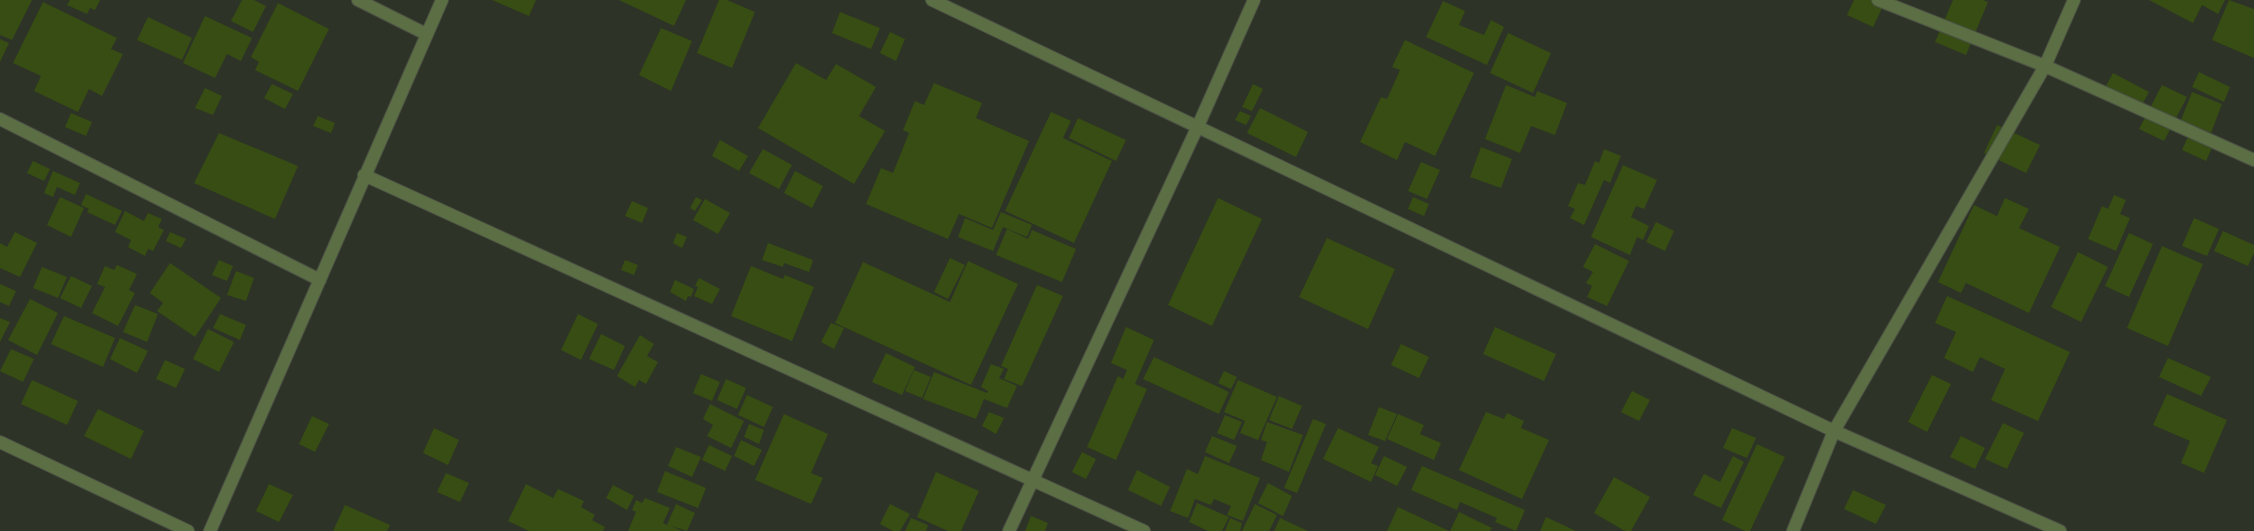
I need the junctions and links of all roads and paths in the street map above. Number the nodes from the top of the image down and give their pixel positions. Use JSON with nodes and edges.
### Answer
{"nodes":[{"id":1,"x":358,"y":0,"type":"edge"},
{"id":2,"x":442,"y":0,"type":"edge"},
{"id":3,"x":932,"y":0,"type":"edge"},
{"id":4,"x":1254,"y":0,"type":"edge"},
{"id":5,"x":1878,"y":0,"type":"edge"},
{"id":6,"x":2074,"y":0,"type":"edge"},
{"id":7,"x":426,"y":34,"type":"junction"},
{"id":8,"x":2045,"y":66,"type":"junction"},
{"id":9,"x":0,"y":119,"type":"edge"},
{"id":10,"x":1198,"y":126,"type":"junction"},
{"id":11,"x":2254,"y":160,"type":"edge"},
{"id":12,"x":364,"y":175,"type":"junction"},
{"id":13,"x":320,"y":280,"type":"junction"},
{"id":14,"x":1834,"y":431,"type":"junction"},
{"id":15,"x":0,"y":442,"type":"edge"},
{"id":16,"x":1033,"y":481,"type":"junction"},
{"id":17,"x":188,"y":531,"type":"edge"},
{"id":18,"x":210,"y":531,"type":"edge"},
{"id":19,"x":1010,"y":531,"type":"edge"},
{"id":20,"x":1144,"y":531,"type":"edge"},
{"id":21,"x":1793,"y":531,"type":"edge"},
{"id":22,"x":2060,"y":531,"type":"edge"}],
"edges":[{"from":1,"to":7,"type":"street"},
{"from":2,"to":7,"type":"street"},
{"from":3,"to":10,"type":"street"},
{"from":4,"to":10,"type":"street"},
{"from":5,"to":8,"type":"street"},
{"from":6,"to":8,"type":"street"},
{"from":7,"to":12,"type":"street"},
{"from":8,"to":11,"type":"street"},
{"from":8,"to":14,"type":"street"},
{"from":9,"to":13,"type":"street"},
{"from":10,"to":14,"type":"street"},
{"from":10,"to":16,"type":"street"},
{"from":12,"to":13,"type":"street"},
{"from":12,"to":16,"type":"street"},
{"from":13,"to":18,"type":"street"},
{"from":14,"to":21,"type":"street"},
{"from":14,"to":22,"type":"street"},
{"from":15,"to":17,"type":"street"},
{"from":16,"to":19,"type":"street"},
{"from":16,"to":20,"type":"street"}]}
